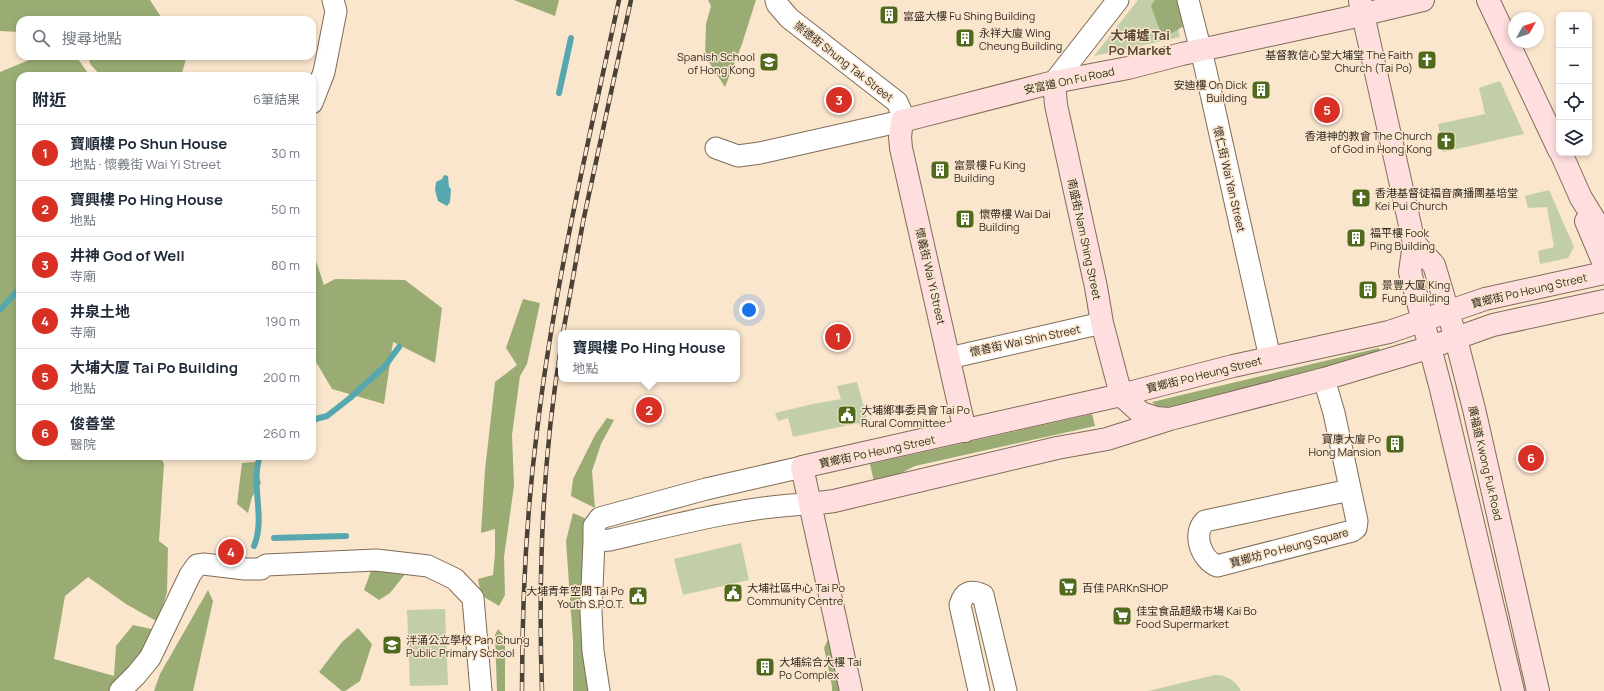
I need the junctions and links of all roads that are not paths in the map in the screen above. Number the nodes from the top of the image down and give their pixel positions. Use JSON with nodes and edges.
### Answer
{"nodes":[{"id":1,"x":333,"y":0,"type":"edge"},
{"id":2,"x":1118,"y":0,"type":"edge"},
{"id":3,"x":1188,"y":0,"type":"edge"},
{"id":4,"x":1423,"y":0,"type":"edge"},
{"id":5,"x":1488,"y":0,"type":"edge"},
{"id":6,"x":776,"y":2,"type":"edge"},
{"id":7,"x":1361,"y":7,"type":"edge"},
{"id":8,"x":1201,"y":50,"type":"junction"},
{"id":9,"x":1054,"y":82,"type":"junction"},
{"id":10,"x":316,"y":93,"type":"edge"},
{"id":11,"x":902,"y":121,"type":"junction"},
{"id":12,"x":1556,"y":144,"type":"edge"},
{"id":13,"x":716,"y":148,"type":"dead end"},
{"id":14,"x":1562,"y":156,"type":"edge"},
{"id":15,"x":1581,"y":198,"type":"junction"},
{"id":16,"x":1604,"y":235,"type":"edge"},
{"id":17,"x":1414,"y":243,"type":"junction"},
{"id":18,"x":1604,"y":264,"type":"edge"},
{"id":19,"x":1604,"y":273,"type":"edge"},
{"id":20,"x":1604,"y":301,"type":"edge"},
{"id":21,"x":1447,"y":312,"type":"junction"},
{"id":22,"x":1422,"y":321,"type":"junction"},
{"id":23,"x":1102,"y":323,"type":"junction"},
{"id":24,"x":1456,"y":339,"type":"junction"},
{"id":25,"x":1431,"y":347,"type":"junction"},
{"id":26,"x":949,"y":358,"type":"junction"},
{"id":27,"x":1270,"y":358,"type":"junction"},
{"id":28,"x":1324,"y":380,"type":"junction"},
{"id":29,"x":1121,"y":396,"type":"junction"},
{"id":30,"x":1170,"y":419,"type":"junction"},
{"id":31,"x":965,"y":431,"type":"junction"},
{"id":32,"x":802,"y":467,"type":"junction"},
{"id":33,"x":1350,"y":490,"type":"junction"},
{"id":34,"x":811,"y":504,"type":"junction"},
{"id":35,"x":594,"y":541,"type":"junction"},
{"id":36,"x":120,"y":691,"type":"edge"},
{"id":37,"x":481,"y":691,"type":"edge"},
{"id":38,"x":599,"y":691,"type":"edge"},
{"id":39,"x":851,"y":691,"type":"edge"},
{"id":40,"x":979,"y":691,"type":"edge"},
{"id":41,"x":1006,"y":691,"type":"edge"},
{"id":42,"x":1513,"y":691,"type":"edge"},
{"id":43,"x":1538,"y":691,"type":"edge"}],
"edges":[{"from":1,"to":10,"type":"street"},
{"from":2,"to":9,"type":"street"},
{"from":3,"to":8,"type":"street","name":"懷仁街 Wai Yan Street"},
{"from":4,"to":7,"type":"street","name":"安富道 On Fu Road"},
{"from":5,"to":12,"type":"street"},
{"from":6,"to":11,"type":"street","name":"崇德街 Shung Tak Street"},
{"from":7,"to":8,"type":"street","name":"安富道 On Fu Road"},
{"from":7,"to":17,"type":"street","name":"廣福道 Kwong Fuk Road"},
{"from":8,"to":9,"type":"street","name":"安富道 On Fu Road"},
{"from":8,"to":27,"type":"street","name":"懷仁街 Wai Yan Street"},
{"from":9,"to":11,"type":"street","name":"安富道 On Fu Road"},
{"from":9,"to":23,"type":"street","name":"南盛街 Nam Shing Street"},
{"from":11,"to":13,"type":"street","name":"安富道 On Fu Road"},
{"from":11,"to":26,"type":"street","name":"懷義街 Wai Yi Street"},
{"from":14,"to":15,"type":"street"},
{"from":15,"to":16,"type":"street"},
{"from":15,"to":18,"type":"street"},
{"from":17,"to":21,"type":"street","name":"廣福道 Kwong Fuk Road"},
{"from":17,"to":22,"type":"street","name":"廣福道 Kwong Fuk Road"},
{"from":19,"to":21,"type":"street","name":"寶鄉街 Po Heung Street"},
{"from":20,"to":24,"type":"street"},
{"from":21,"to":22,"type":"street","name":"寶鄉街 Po Heung Street"},
{"from":21,"to":24,"type":"street","name":"廣福道 Kwong Fuk Road"},
{"from":22,"to":25,"type":"street","name":"廣福道 Kwong Fuk Road"},
{"from":22,"to":27,"type":"street","name":"寶鄉街 Po Heung Street"},
{"from":23,"to":26,"type":"street","name":"懷善街 Wai Shin Street"},
{"from":23,"to":29,"type":"street","name":"南盛街 Nam Shing Street"},
{"from":24,"to":25,"type":"street"},
{"from":24,"to":43,"type":"street","name":"廣福道 Kwong Fuk Road"},
{"from":25,"to":28,"type":"street"},
{"from":25,"to":42,"type":"street","name":"廣福道 Kwong Fuk Road"},
{"from":26,"to":31,"type":"street","name":"懷義街 Wai Yi Street"},
{"from":27,"to":29,"type":"street","name":"寶鄉街 Po Heung Street"},
{"from":28,"to":30,"type":"street"},
{"from":28,"to":33,"type":"street","name":"寶鄉坊 Po Heung Square"},
{"from":29,"to":30,"type":"street"},
{"from":29,"to":31,"type":"street","name":"寶鄉街 Po Heung Street"},
{"from":30,"to":34,"type":"street"},
{"from":31,"to":32,"type":"street","name":"寶鄉街 Po Heung Street"},
{"from":32,"to":34,"type":"street"},
{"from":32,"to":35,"type":"street","name":"寶鄉街 Po Heung Street"},
{"from":33,"to":33,"type":"street","name":"寶鄉坊 Po Heung Square"},
{"from":34,"to":35,"type":"street"},
{"from":34,"to":39,"type":"street"},
{"from":35,"to":38,"type":"street","name":"寶鄉街 Po Heung Street"},
{"from":36,"to":37,"type":"street"},
{"from":40,"to":41,"type":"street"}]}
